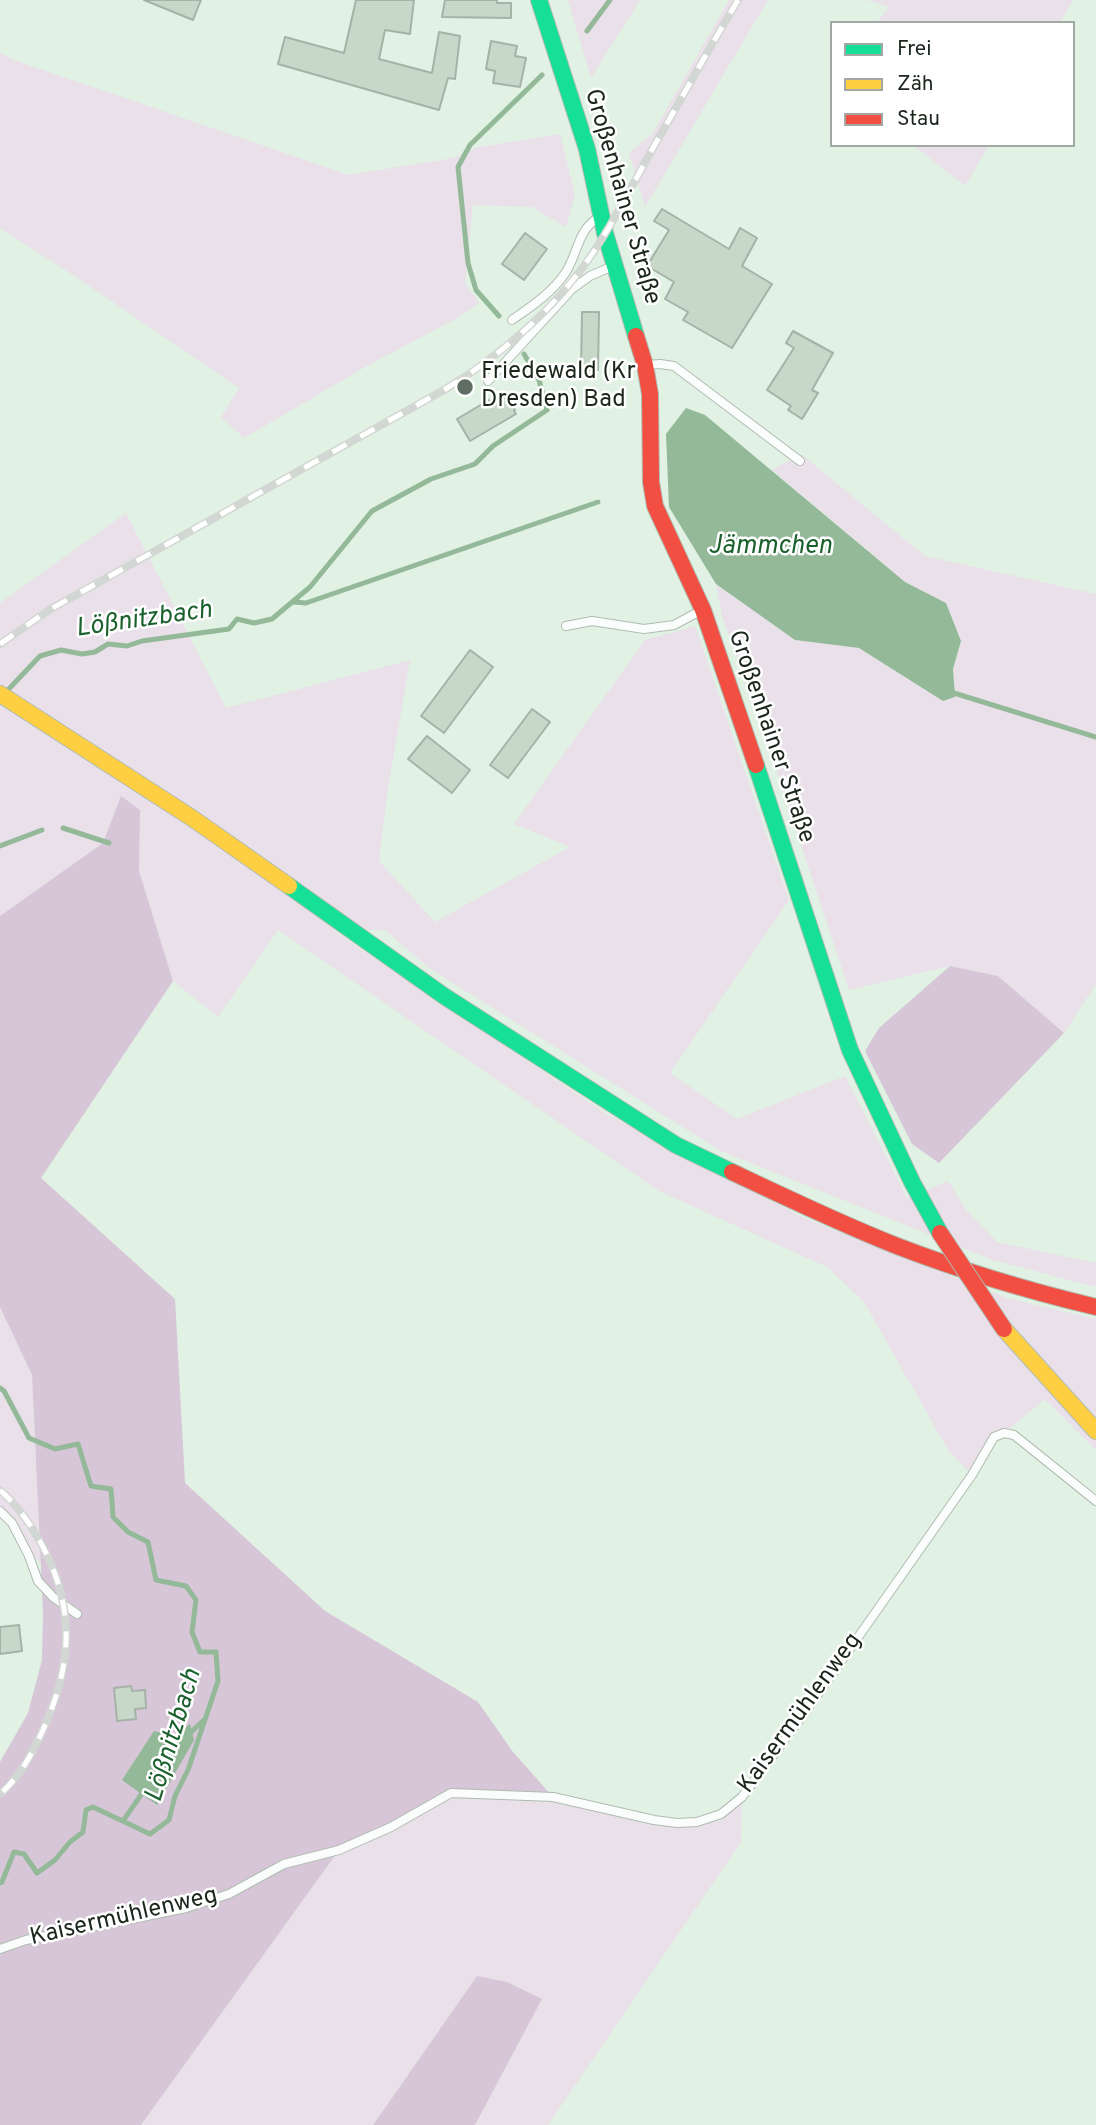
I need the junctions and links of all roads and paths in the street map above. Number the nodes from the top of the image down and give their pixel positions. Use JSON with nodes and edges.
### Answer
{"nodes":[{"id":1,"x":539,"y":0,"type":"edge"},
{"id":2,"x":601,"y":216,"type":"junction"},
{"id":3,"x":615,"y":265,"type":"junction"},
{"id":4,"x":512,"y":320,"type":"dead end"},
{"id":5,"x":645,"y":365,"type":"junction"},
{"id":6,"x":488,"y":381,"type":"dead end"},
{"id":7,"x":800,"y":461,"type":"dead end"},
{"id":8,"x":703,"y":610,"type":"junction"},
{"id":9,"x":566,"y":626,"type":"dead end"},
{"id":10,"x":0,"y":694,"type":"edge"},
{"id":11,"x":1096,"y":1307,"type":"edge"},
{"id":12,"x":1096,"y":1431,"type":"edge"},
{"id":13,"x":1096,"y":1501,"type":"edge"},
{"id":14,"x":0,"y":1511,"type":"edge"},
{"id":15,"x":77,"y":1614,"type":"dead end"},
{"id":16,"x":0,"y":1949,"type":"edge"}],
"edges":[{"from":1,"to":2,"type":"street","name":"Großenhainer Straße"},
{"from":2,"to":3,"type":"street","name":"Großenhainer Straße"},
{"from":2,"to":4,"type":"lane"},
{"from":3,"to":5,"type":"street","name":"Großenhainer Straße"},
{"from":3,"to":6,"type":"lane"},
{"from":5,"to":7,"type":"lane"},
{"from":5,"to":8,"type":"street","name":"Großenhainer Straße"},
{"from":8,"to":9,"type":"lane"},
{"from":8,"to":12,"type":"street","name":"Großenhainer Straße","bridge":true},
{"from":10,"to":11,"type":"street"},
{"from":13,"to":16,"type":"lane","name":"Kaisermühlenweg"},
{"from":14,"to":15,"type":"lane"}]}
